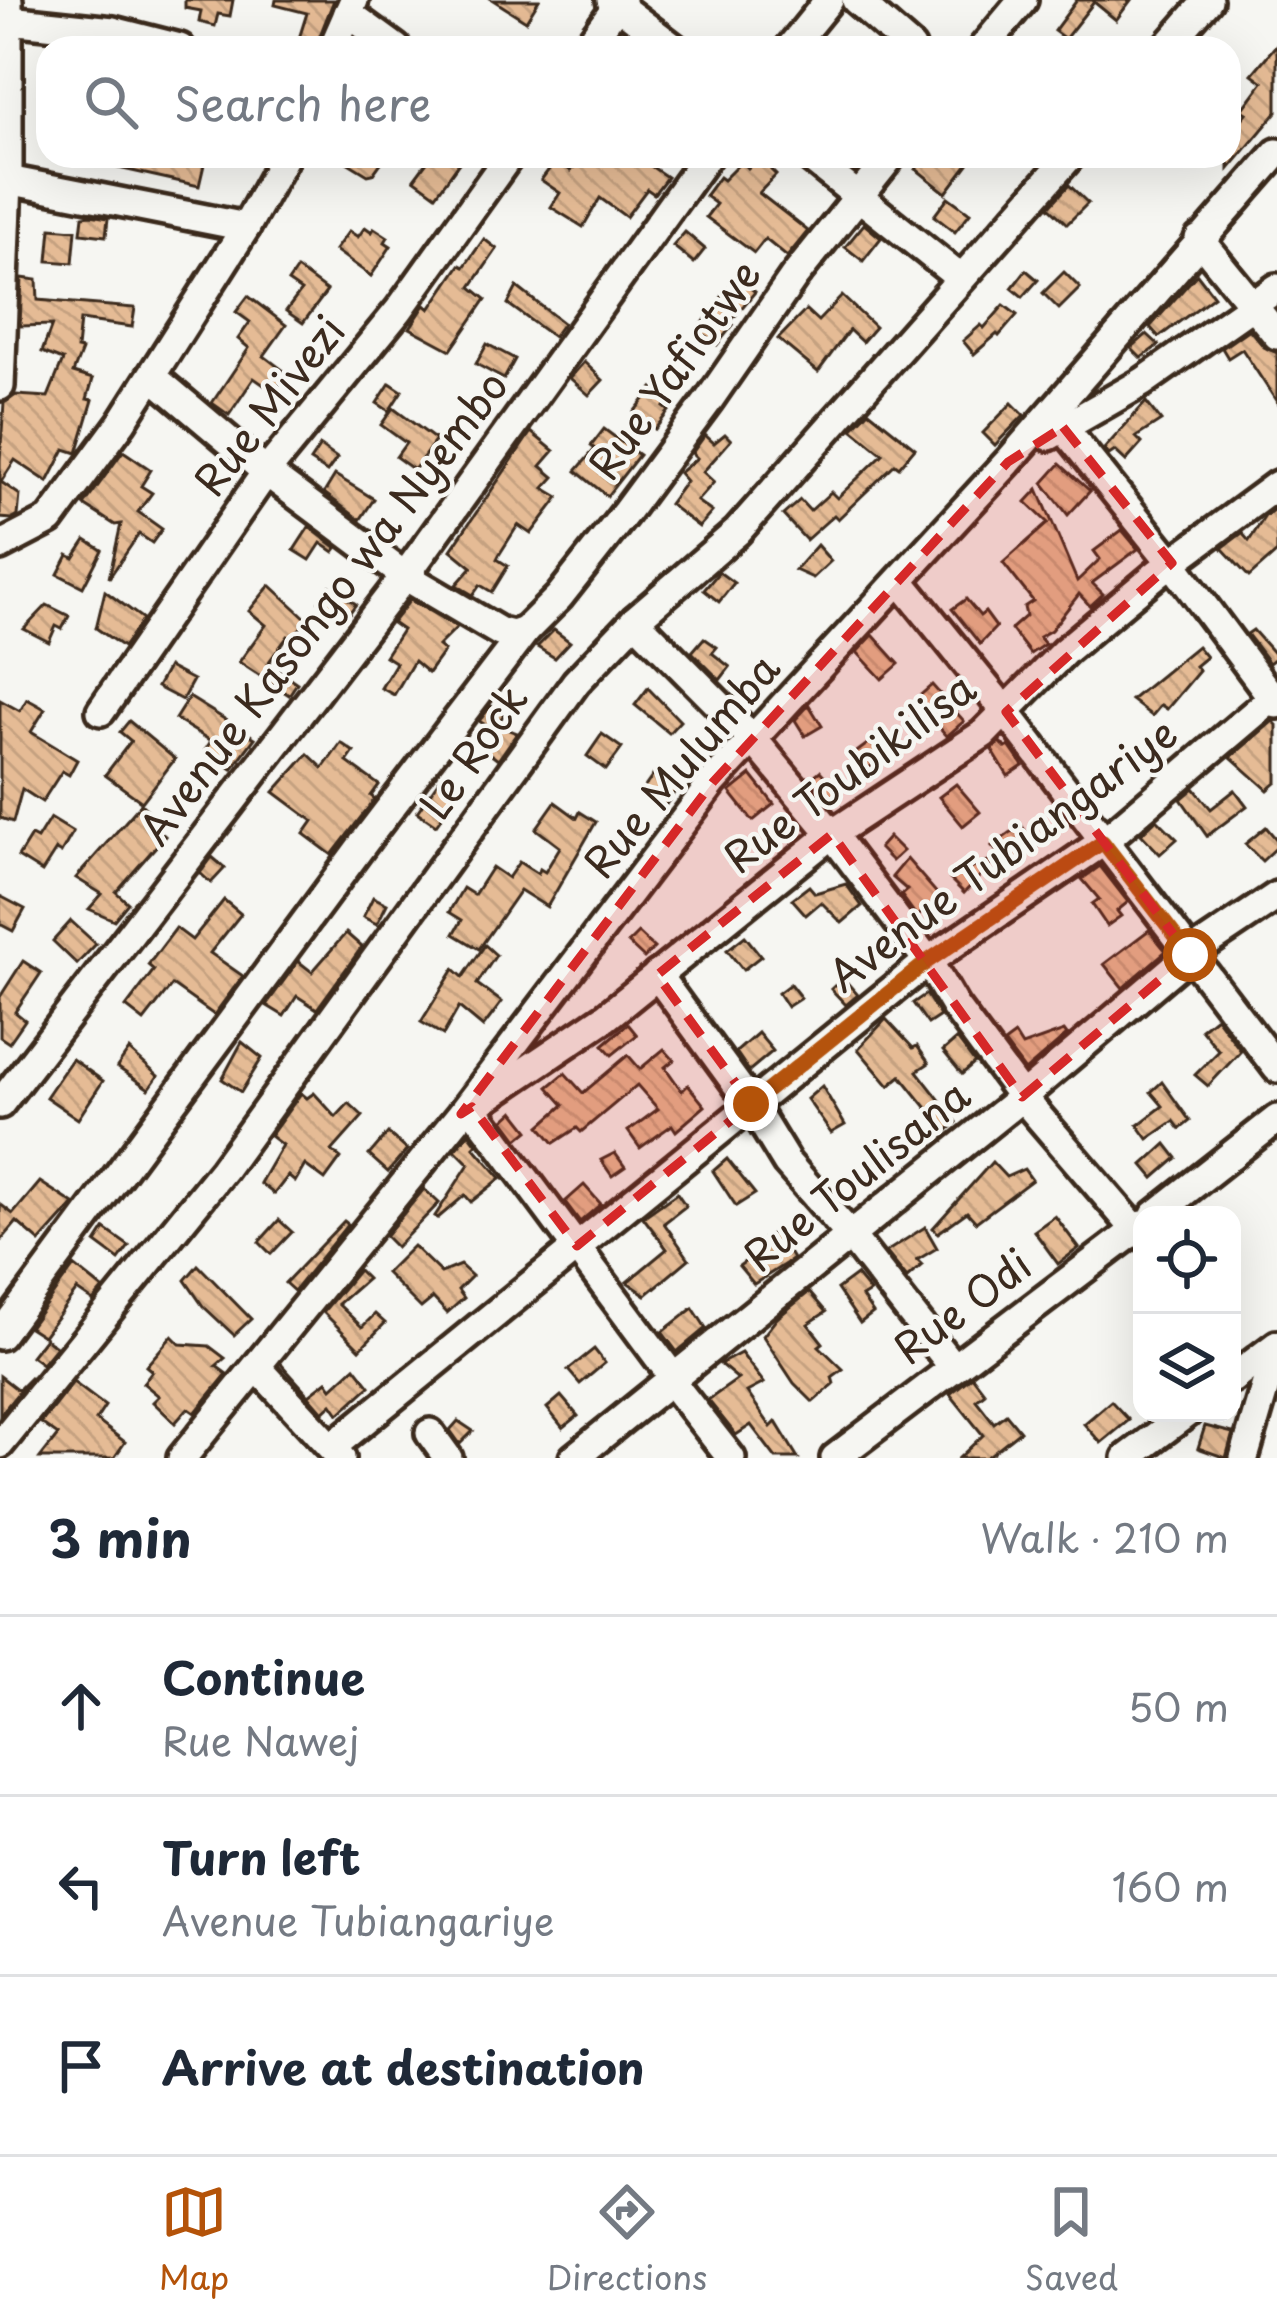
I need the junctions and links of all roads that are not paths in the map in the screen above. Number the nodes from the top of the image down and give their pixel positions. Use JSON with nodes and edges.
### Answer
{"nodes":[{"id":1,"x":829,"y":0,"type":"edge"},
{"id":2,"x":856,"y":0,"type":"edge"},
{"id":3,"x":1023,"y":0,"type":"edge"},
{"id":4,"x":1208,"y":0,"type":"edge"},
{"id":5,"x":616,"y":2,"type":"edge"},
{"id":6,"x":351,"y":7,"type":"edge"},
{"id":7,"x":6,"y":23,"type":"edge"},
{"id":8,"x":132,"y":36,"type":"edge"},
{"id":9,"x":338,"y":36,"type":"edge"},
{"id":10,"x":383,"y":36,"type":"edge"},
{"id":11,"x":594,"y":36,"type":"edge"},
{"id":12,"x":659,"y":36,"type":"edge"},
{"id":13,"x":800,"y":36,"type":"edge"},
{"id":14,"x":897,"y":36,"type":"edge"},
{"id":15,"x":993,"y":36,"type":"edge"},
{"id":16,"x":1176,"y":36,"type":"edge"},
{"id":17,"x":1277,"y":153,"type":"edge"},
{"id":18,"x":278,"y":168,"type":"edge"},
{"id":19,"x":500,"y":168,"type":"edge"},
{"id":20,"x":698,"y":168,"type":"edge"},
{"id":21,"x":822,"y":168,"type":"edge"},
{"id":22,"x":881,"y":168,"type":"edge"},
{"id":23,"x":1059,"y":168,"type":"edge"},
{"id":24,"x":8,"y":180,"type":"junction"},
{"id":25,"x":856,"y":197,"type":"junction"},
{"id":26,"x":2,"y":218,"type":"edge"},
{"id":27,"x":246,"y":227,"type":"junction"},
{"id":28,"x":1199,"y":239,"type":"junction"},
{"id":29,"x":960,"y":278,"type":"junction"},
{"id":30,"x":1265,"y":296,"type":"edge"},
{"id":31,"x":1277,"y":335,"type":"edge"},
{"id":32,"x":152,"y":376,"type":"junction"},
{"id":33,"x":0,"y":386,"type":"edge"},
{"id":34,"x":1063,"y":427,"type":"junction"},
{"id":35,"x":1008,"y":462,"type":"junction"},
{"id":36,"x":266,"y":472,"type":"junction"},
{"id":37,"x":1277,"y":485,"type":"edge"},
{"id":38,"x":0,"y":546,"type":"edge"},
{"id":39,"x":1172,"y":562,"type":"junction"},
{"id":40,"x":404,"y":576,"type":"junction"},
{"id":41,"x":900,"y":581,"type":"junction"},
{"id":42,"x":634,"y":620,"type":"junction"},
{"id":43,"x":525,"y":631,"type":"junction"},
{"id":44,"x":1275,"y":699,"type":"edge"},
{"id":45,"x":101,"y":711,"type":"dead end"},
{"id":46,"x":1006,"y":712,"type":"junction"},
{"id":47,"x":753,"y":740,"type":"junction"},
{"id":48,"x":832,"y":834,"type":"junction"},
{"id":49,"x":1103,"y":842,"type":"junction"},
{"id":50,"x":1277,"y":896,"type":"edge"},
{"id":51,"x":1190,"y":955,"type":"junction"},
{"id":52,"x":928,"y":961,"type":"junction"},
{"id":53,"x":657,"y":975,"type":"junction"},
{"id":54,"x":1277,"y":1068,"type":"edge"},
{"id":55,"x":1022,"y":1097,"type":"junction"},
{"id":56,"x":0,"y":1104,"type":"edge"},
{"id":57,"x":751,"y":1104,"type":"junction"},
{"id":58,"x":466,"y":1111,"type":"junction"},
{"id":59,"x":1277,"y":1119,"type":"edge"},
{"id":60,"x":1166,"y":1206,"type":"edge"},
{"id":61,"x":1133,"y":1212,"type":"edge"},
{"id":62,"x":1133,"y":1231,"type":"edge"},
{"id":63,"x":850,"y":1235,"type":"junction"},
{"id":64,"x":577,"y":1246,"type":"junction"},
{"id":65,"x":0,"y":1335,"type":"edge"},
{"id":66,"x":1277,"y":1345,"type":"edge"},
{"id":67,"x":953,"y":1366,"type":"junction"},
{"id":68,"x":257,"y":1367,"type":"junction"},
{"id":69,"x":1241,"y":1372,"type":"edge"},
{"id":70,"x":672,"y":1379,"type":"junction"},
{"id":71,"x":1175,"y":1422,"type":"edge"},
{"id":72,"x":430,"y":1432,"type":"dead end"},
{"id":73,"x":0,"y":1444,"type":"edge"},
{"id":74,"x":337,"y":1452,"type":"edge"},
{"id":75,"x":182,"y":1458,"type":"edge"},
{"id":76,"x":448,"y":1458,"type":"edge"},
{"id":77,"x":574,"y":1458,"type":"edge"},
{"id":78,"x":731,"y":1458,"type":"edge"},
{"id":79,"x":836,"y":1458,"type":"edge"},
{"id":80,"x":1127,"y":1458,"type":"edge"},
{"id":81,"x":1244,"y":1458,"type":"edge"}],
"edges":[{"from":1,"to":13,"type":"street"},
{"from":2,"to":14,"type":"street"},
{"from":3,"to":15,"type":"street"},
{"from":4,"to":16,"type":"street"},
{"from":5,"to":11,"type":"street"},
{"from":5,"to":12,"type":"street"},
{"from":6,"to":9,"type":"street"},
{"from":6,"to":10,"type":"street"},
{"from":7,"to":8,"type":"street"},
{"from":7,"to":24,"type":"street"},
{"from":17,"to":28,"type":"street","name":"Rue Mulumba"},
{"from":18,"to":27,"type":"street"},
{"from":19,"to":36,"type":"street","name":"Rue Mivezi"},
{"from":20,"to":40,"type":"street","name":"Avenue Kasongo wa Nyembo"},
{"from":21,"to":25,"type":"street"},
{"from":22,"to":25,"type":"street","name":"Rue Yafiotwe"},
{"from":23,"to":29,"type":"street","name":"Le Rock"},
{"from":24,"to":26,"type":"street"},
{"from":24,"to":27,"type":"street"},
{"from":25,"to":29,"type":"street"},
{"from":25,"to":43,"type":"street","name":"Rue Yafiotwe"},
{"from":26,"to":33,"type":"street"},
{"from":27,"to":32,"type":"street"},
{"from":28,"to":30,"type":"street"},
{"from":28,"to":35,"type":"street","name":"Rue Mulumba"},
{"from":29,"to":42,"type":"street","name":"Le Rock"},
{"from":30,"to":31,"type":"street"},
{"from":30,"to":34,"type":"street"},
{"from":32,"to":36,"type":"street"},
{"from":32,"to":38,"type":"street"},
{"from":34,"to":35,"type":"street"},
{"from":34,"to":39,"type":"street"},
{"from":35,"to":41,"type":"street","name":"Rue Mulumba"},
{"from":36,"to":40,"type":"street"},
{"from":36,"to":45,"type":"street","name":"Rue Mivezi"},
{"from":37,"to":39,"type":"street","name":"Rue Toubikilisa"},
{"from":39,"to":44,"type":"street"},
{"from":39,"to":46,"type":"street","name":"Rue Toubikilisa"},
{"from":40,"to":43,"type":"street"},
{"from":40,"to":56,"type":"street","name":"Avenue Kasongo wa Nyembo"},
{"from":41,"to":46,"type":"street"},
{"from":41,"to":47,"type":"street","name":"Rue Mulumba"},
{"from":42,"to":47,"type":"street"},
{"from":42,"to":73,"type":"street","name":"Le Rock"},
{"from":43,"to":65,"type":"street","name":"Rue Yafiotwe"},
{"from":44,"to":49,"type":"street","name":"Avenue Tubiangariye"},
{"from":46,"to":48,"type":"street","name":"Rue Toubikilisa"},
{"from":46,"to":49,"type":"street"},
{"from":47,"to":48,"type":"street"},
{"from":47,"to":58,"type":"street","name":"Rue Mulumba"},
{"from":48,"to":52,"type":"street"},
{"from":48,"to":53,"type":"street","name":"Rue Toubikilisa"},
{"from":49,"to":51,"type":"street"},
{"from":49,"to":52,"type":"street","name":"Avenue Tubiangariye"},
{"from":50,"to":51,"type":"street","name":"Rue Toulisana"},
{"from":51,"to":54,"type":"street"},
{"from":51,"to":55,"type":"street","name":"Rue Toulisana"},
{"from":52,"to":55,"type":"street"},
{"from":52,"to":57,"type":"street","name":"Avenue Tubiangariye"},
{"from":53,"to":57,"type":"street"},
{"from":53,"to":58,"type":"street","name":"Rue Toubikilisa"},
{"from":55,"to":61,"type":"street"},
{"from":55,"to":63,"type":"street","name":"Rue Toulisana"},
{"from":57,"to":63,"type":"street"},
{"from":57,"to":64,"type":"street","name":"Avenue Tubiangariye"},
{"from":58,"to":64,"type":"street"},
{"from":58,"to":68,"type":"street","name":"Rue Mulumba"},
{"from":59,"to":60,"type":"street","name":"Rue Odi"},
{"from":62,"to":67,"type":"street","name":"Rue Odi"},
{"from":63,"to":67,"type":"street"},
{"from":63,"to":70,"type":"street","name":"Rue Toulisana"},
{"from":64,"to":70,"type":"street"},
{"from":64,"to":74,"type":"street","name":"Avenue Tubiangariye"},
{"from":66,"to":69,"type":"street"},
{"from":66,"to":81,"type":"street"},
{"from":67,"to":79,"type":"street","name":"Rue Odi"},
{"from":68,"to":74,"type":"street"},
{"from":68,"to":75,"type":"street","name":"Rue Mulumba"},
{"from":70,"to":77,"type":"street","name":"Rue Toulisana"},
{"from":70,"to":78,"type":"street"},
{"from":71,"to":80,"type":"street"},
{"from":72,"to":76,"type":"street"}]}
